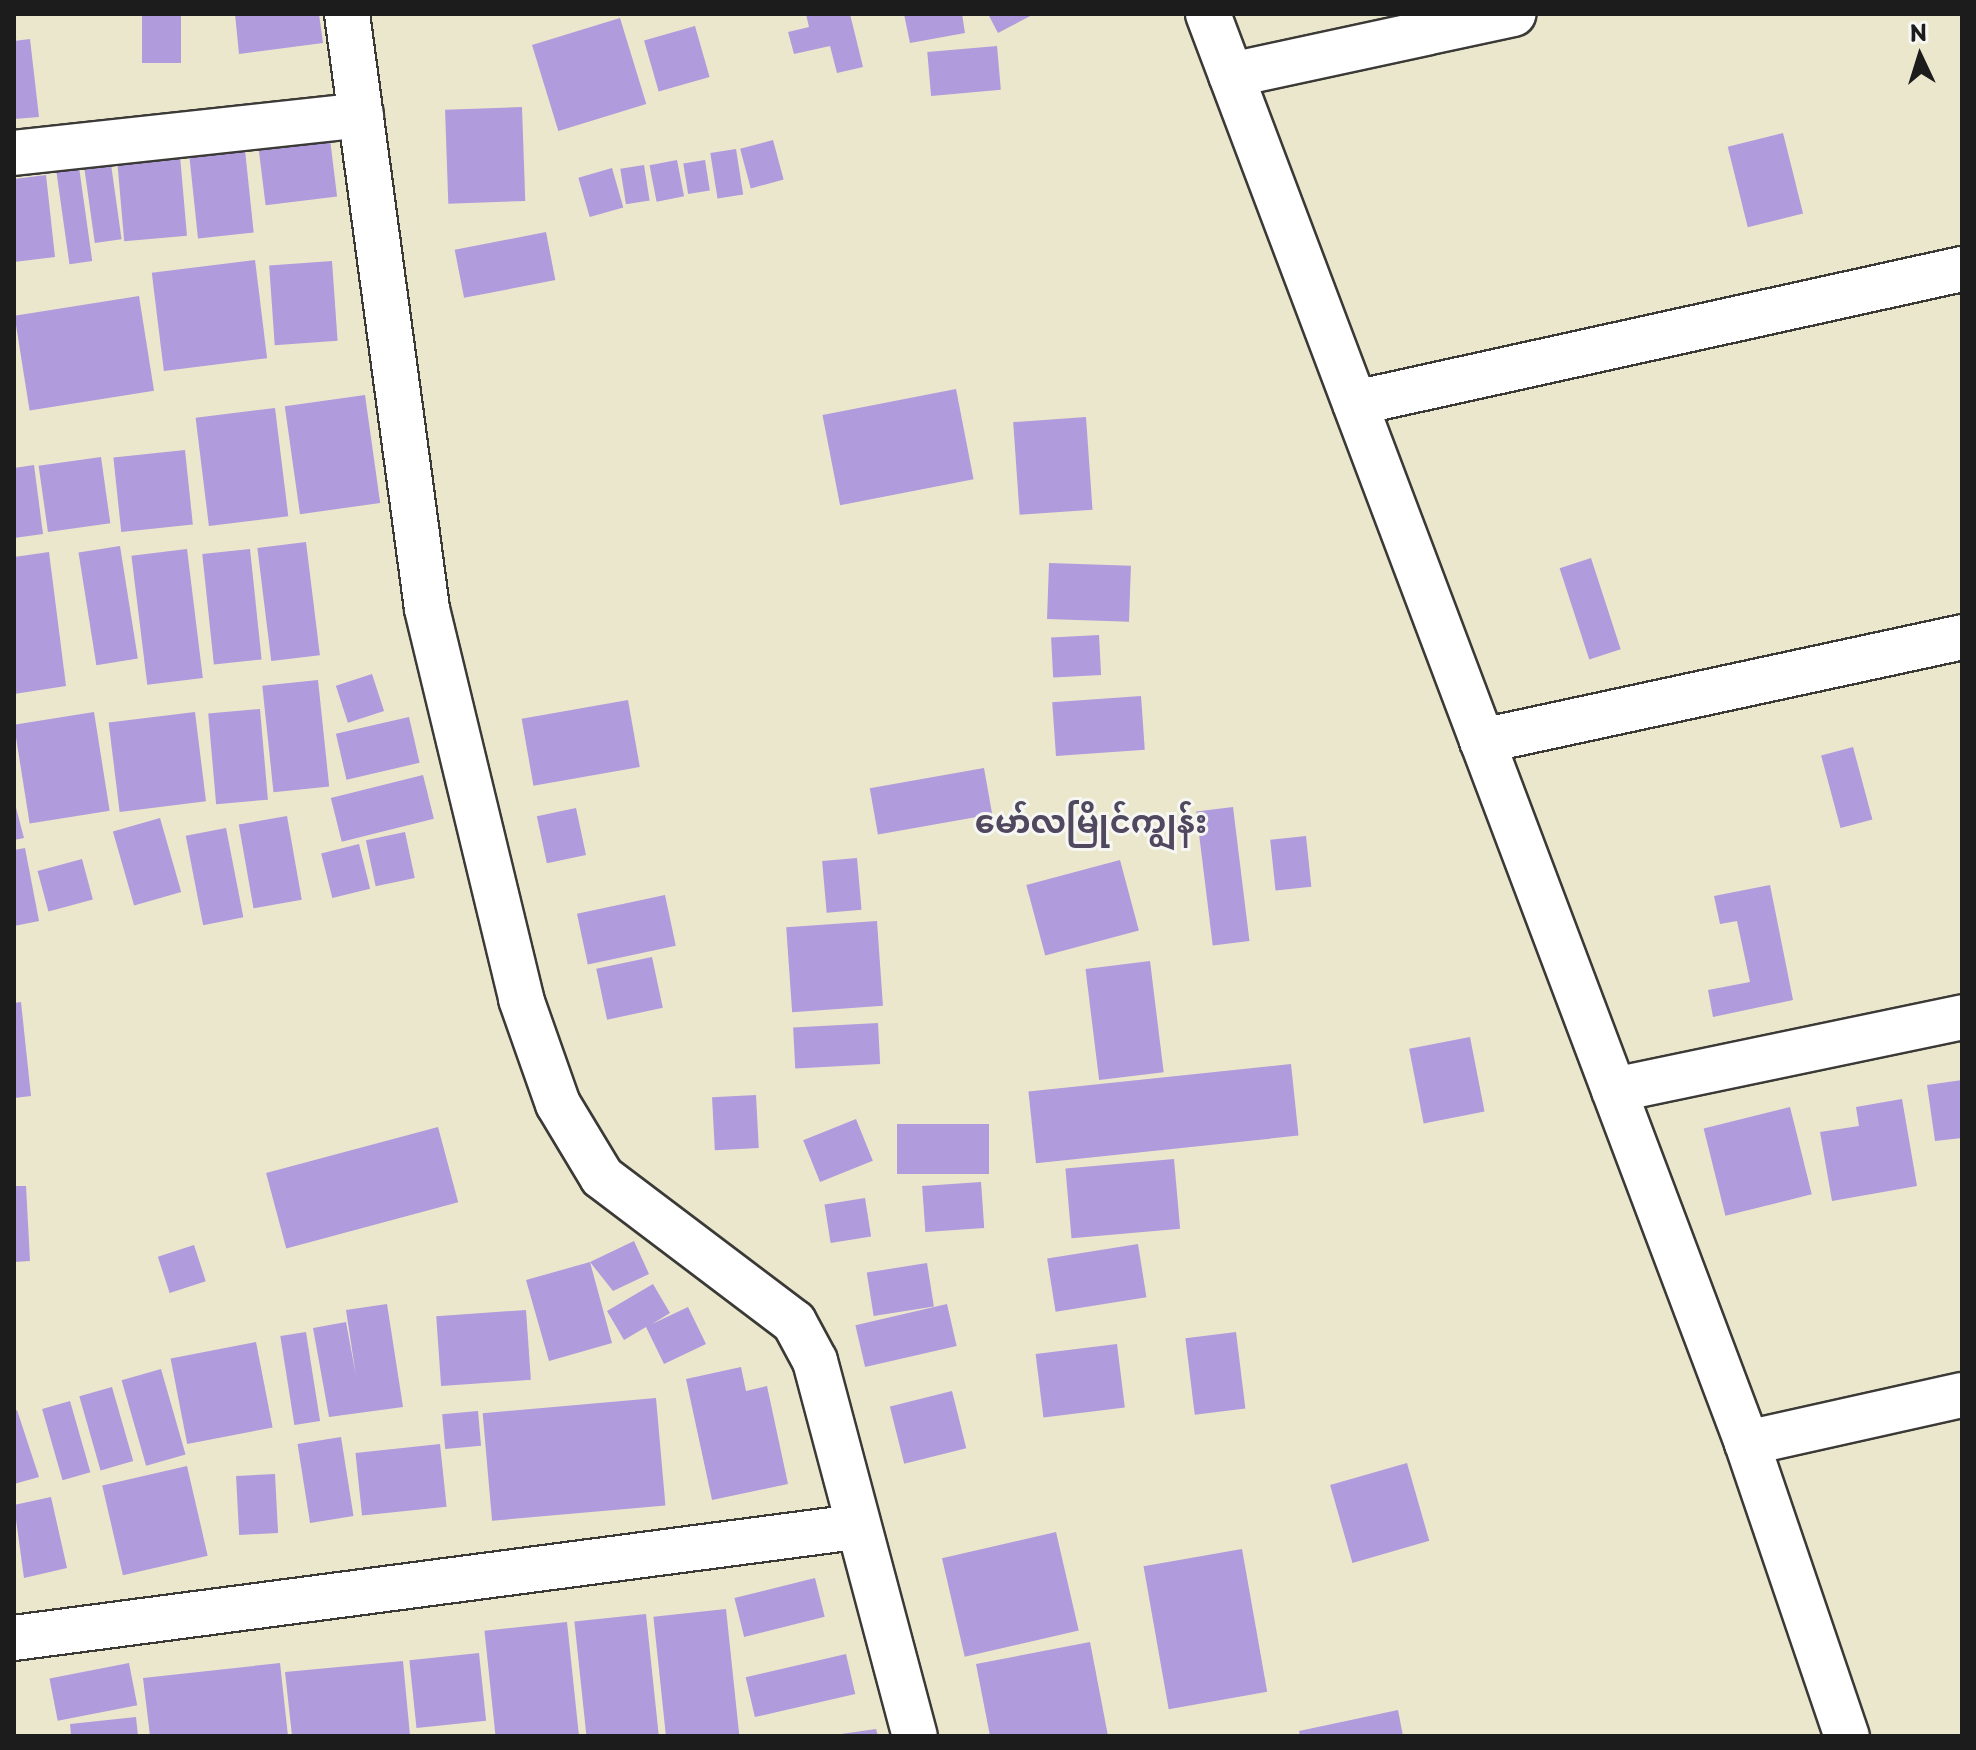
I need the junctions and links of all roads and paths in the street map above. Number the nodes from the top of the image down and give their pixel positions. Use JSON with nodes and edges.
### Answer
{"nodes":[{"id":1,"x":347,"y":14,"type":"edge"},
{"id":2,"x":1208,"y":14,"type":"edge"},
{"id":3,"x":1514,"y":14,"type":"edge"},
{"id":4,"x":1231,"y":75,"type":"junction"},
{"id":5,"x":361,"y":115,"type":"junction"},
{"id":6,"x":14,"y":153,"type":"edge"},
{"id":7,"x":1962,"y":269,"type":"edge"},
{"id":8,"x":1355,"y":403,"type":"junction"},
{"id":9,"x":1962,"y":637,"type":"edge"},
{"id":10,"x":1482,"y":741,"type":"junction"},
{"id":11,"x":1962,"y":1017,"type":"edge"},
{"id":12,"x":1614,"y":1090,"type":"junction"},
{"id":13,"x":1962,"y":1395,"type":"edge"},
{"id":14,"x":1747,"y":1443,"type":"junction"},
{"id":15,"x":855,"y":1527,"type":"junction"},
{"id":16,"x":14,"y":1638,"type":"edge"},
{"id":17,"x":915,"y":1736,"type":"edge"},
{"id":18,"x":1847,"y":1736,"type":"edge"}],
"edges":[{"from":1,"to":5,"type":"street"},
{"from":2,"to":4,"type":"street"},
{"from":3,"to":4,"type":"street"},
{"from":4,"to":8,"type":"street"},
{"from":5,"to":6,"type":"street"},
{"from":5,"to":15,"type":"street"},
{"from":7,"to":8,"type":"street"},
{"from":8,"to":10,"type":"street"},
{"from":9,"to":10,"type":"street"},
{"from":10,"to":12,"type":"street"},
{"from":11,"to":12,"type":"street"},
{"from":12,"to":14,"type":"street"},
{"from":13,"to":14,"type":"street"},
{"from":14,"to":18,"type":"street"},
{"from":15,"to":16,"type":"street"},
{"from":15,"to":17,"type":"street"}]}
